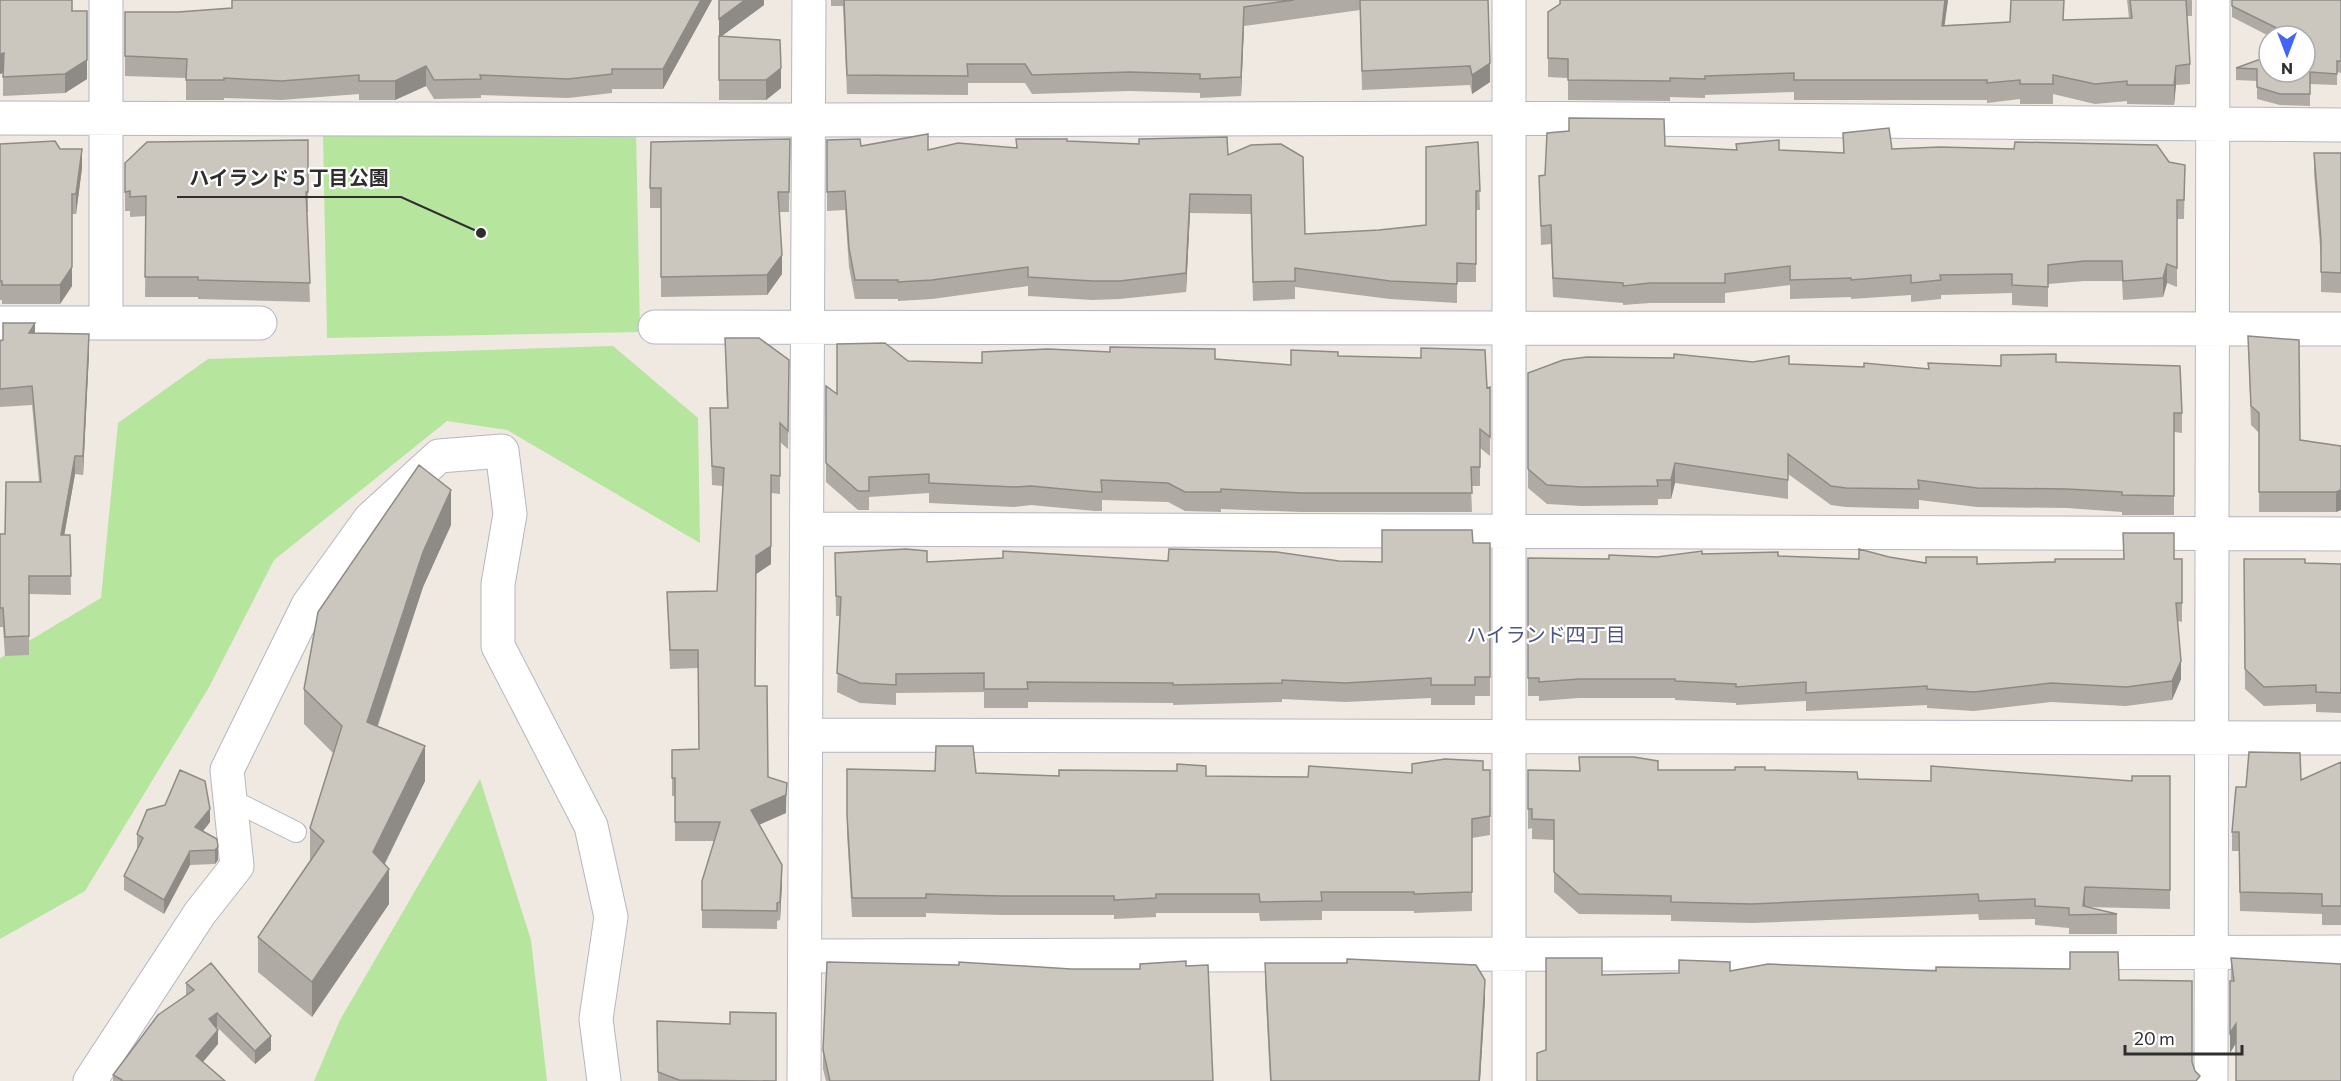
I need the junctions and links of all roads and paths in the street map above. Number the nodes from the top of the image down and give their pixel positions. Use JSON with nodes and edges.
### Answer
{"nodes":[{"id":1,"x":106,"y":0,"type":"edge"},
{"id":2,"x":809,"y":0,"type":"edge"},
{"id":3,"x":1509,"y":0,"type":"edge"},
{"id":4,"x":2213,"y":0,"type":"edge"},
{"id":5,"x":0,"y":118,"type":"edge"},
{"id":6,"x":106,"y":118,"type":"junction"},
{"id":7,"x":1509,"y":118,"type":"junction"},
{"id":8,"x":808,"y":120,"type":"junction"},
{"id":9,"x":2213,"y":125,"type":"junction"},
{"id":10,"x":2341,"y":125,"type":"edge"},
{"id":11,"x":0,"y":323,"type":"edge"},
{"id":12,"x":106,"y":323,"type":"junction"},
{"id":13,"x":260,"y":323,"type":"dead end"},
{"id":14,"x":655,"y":327,"type":"dead end"},
{"id":15,"x":808,"y":327,"type":"junction"},
{"id":16,"x":1509,"y":329,"type":"junction"},
{"id":17,"x":2212,"y":329,"type":"junction"},
{"id":18,"x":2341,"y":330,"type":"edge"},
{"id":19,"x":807,"y":529,"type":"junction"},
{"id":20,"x":1509,"y":531,"type":"junction"},
{"id":21,"x":2212,"y":533,"type":"junction"},
{"id":22,"x":2341,"y":534,"type":"edge"},
{"id":23,"x":806,"y":735,"type":"junction"},
{"id":24,"x":1509,"y":737,"type":"junction"},
{"id":25,"x":2212,"y":738,"type":"junction"},
{"id":26,"x":2341,"y":738,"type":"edge"},
{"id":27,"x":230,"y":799,"type":"junction"},
{"id":28,"x":296,"y":832,"type":"dead end"},
{"id":29,"x":2211,"y":952,"type":"junction"},
{"id":30,"x":2341,"y":952,"type":"edge"},
{"id":31,"x":1509,"y":954,"type":"junction"},
{"id":32,"x":805,"y":956,"type":"junction"},
{"id":33,"x":90,"y":1081,"type":"edge"},
{"id":34,"x":604,"y":1081,"type":"edge"},
{"id":35,"x":804,"y":1081,"type":"edge"},
{"id":36,"x":1509,"y":1081,"type":"edge"},
{"id":37,"x":2211,"y":1081,"type":"edge"}],
"edges":[{"from":1,"to":6,"type":"street"},
{"from":2,"to":8,"type":"street"},
{"from":3,"to":7,"type":"street"},
{"from":4,"to":9,"type":"street"},
{"from":5,"to":6,"type":"street"},
{"from":6,"to":8,"type":"street"},
{"from":6,"to":12,"type":"street"},
{"from":7,"to":8,"type":"street"},
{"from":7,"to":9,"type":"street"},
{"from":7,"to":16,"type":"street"},
{"from":8,"to":15,"type":"street"},
{"from":9,"to":10,"type":"street"},
{"from":9,"to":17,"type":"street"},
{"from":11,"to":12,"type":"street"},
{"from":12,"to":13,"type":"street"},
{"from":14,"to":15,"type":"street"},
{"from":15,"to":16,"type":"street"},
{"from":15,"to":19,"type":"street"},
{"from":16,"to":17,"type":"street"},
{"from":16,"to":20,"type":"street"},
{"from":17,"to":18,"type":"street"},
{"from":17,"to":21,"type":"street"},
{"from":19,"to":20,"type":"street"},
{"from":19,"to":23,"type":"street"},
{"from":20,"to":21,"type":"street"},
{"from":20,"to":24,"type":"street"},
{"from":21,"to":22,"type":"street"},
{"from":21,"to":25,"type":"street"},
{"from":23,"to":24,"type":"street"},
{"from":23,"to":32,"type":"street"},
{"from":24,"to":25,"type":"street"},
{"from":24,"to":31,"type":"street"},
{"from":25,"to":26,"type":"street"},
{"from":25,"to":29,"type":"street"},
{"from":27,"to":28,"type":"lane"},
{"from":27,"to":33,"type":"street"},
{"from":27,"to":34,"type":"street"},
{"from":29,"to":30,"type":"street"},
{"from":29,"to":31,"type":"street"},
{"from":29,"to":37,"type":"street"},
{"from":31,"to":32,"type":"street"},
{"from":31,"to":36,"type":"street"},
{"from":32,"to":35,"type":"street"}]}
